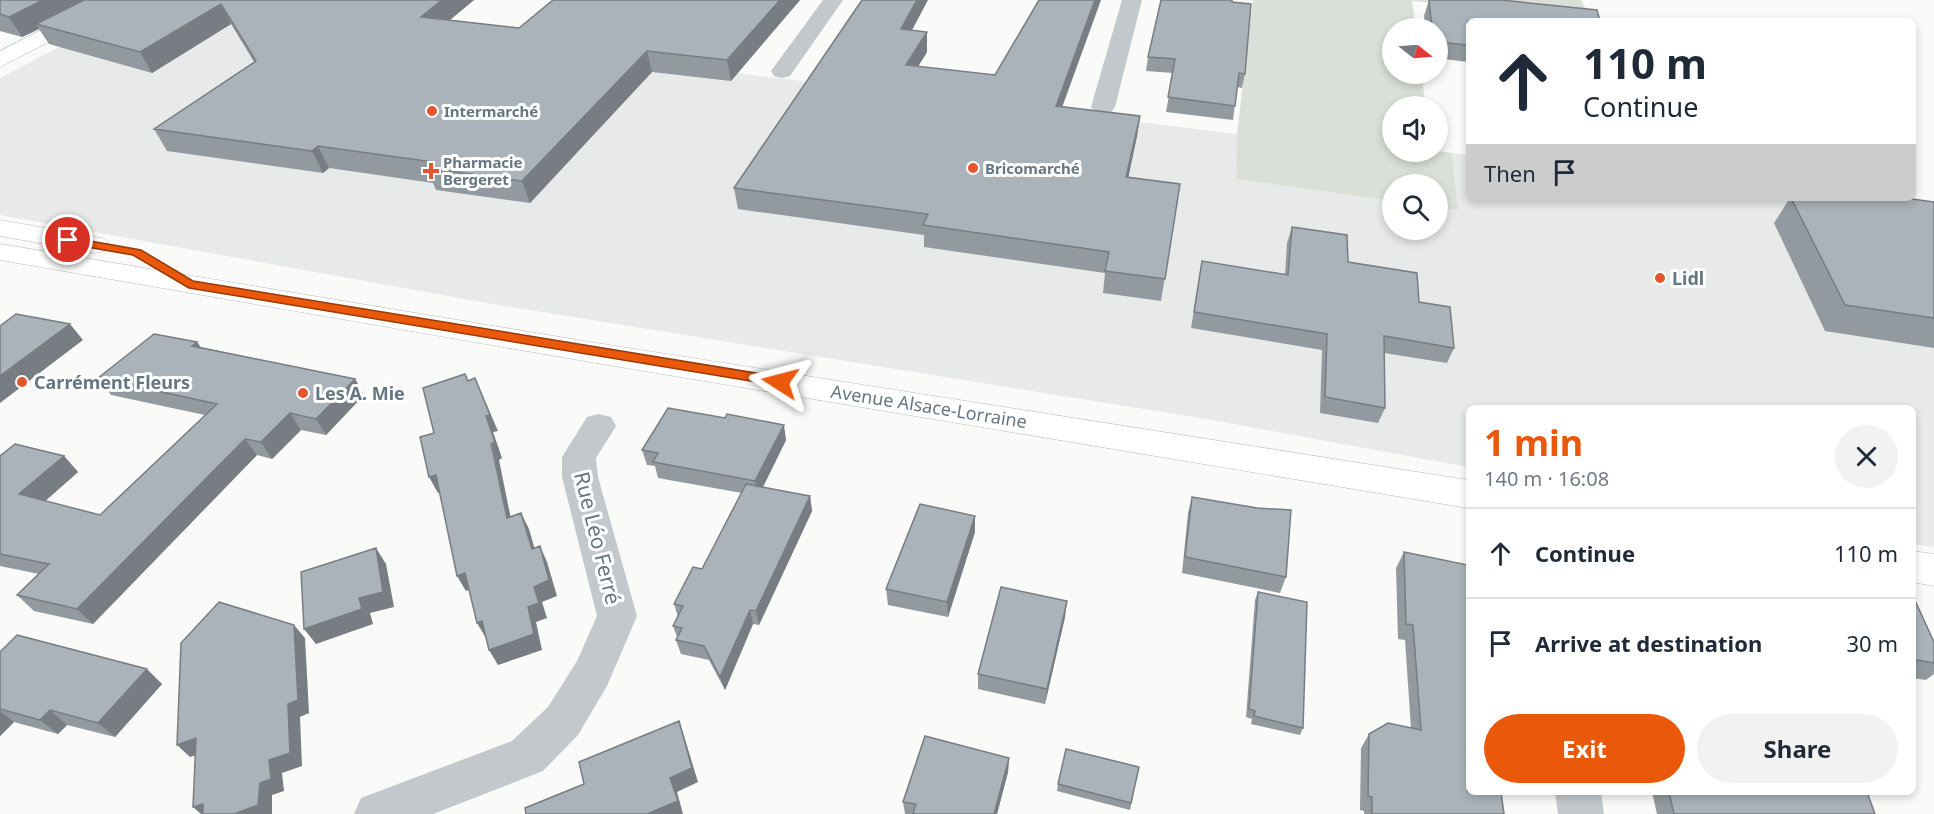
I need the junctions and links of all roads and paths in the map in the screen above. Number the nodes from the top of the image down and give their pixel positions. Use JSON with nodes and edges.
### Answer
{"nodes":[{"id":1,"x":116,"y":0,"type":"edge"},
{"id":2,"x":833,"y":0,"type":"edge"},
{"id":3,"x":1132,"y":0,"type":"edge"},
{"id":4,"x":0,"y":60,"type":"edge"},
{"id":5,"x":782,"y":71,"type":"dead end"},
{"id":6,"x":1103,"y":107,"type":"dead end"},
{"id":7,"x":0,"y":228,"type":"edge"},
{"id":8,"x":0,"y":252,"type":"edge"},
{"id":9,"x":189,"y":284,"type":"junction"},
{"id":10,"x":599,"y":426,"type":"dead end"},
{"id":11,"x":1466,"y":494,"type":"edge"},
{"id":12,"x":1916,"y":568,"type":"edge"},
{"id":13,"x":1934,"y":570,"type":"edge"},
{"id":14,"x":1578,"y":795,"type":"edge"},
{"id":15,"x":377,"y":814,"type":"edge"},
{"id":16,"x":1581,"y":814,"type":"edge"}],
"edges":[{"from":1,"to":4,"type":"main road"},
{"from":2,"to":5,"type":"street"},
{"from":3,"to":6,"type":"street"},
{"from":7,"to":9,"type":"main road"},
{"from":8,"to":9,"type":"main road","name":"Avenue Alsace-Lorraine"},
{"from":9,"to":11,"type":"main road","name":"Avenue Alsace-Lorraine"},
{"from":10,"to":15,"type":"street","name":"Rue Léo Ferré"},
{"from":12,"to":13,"type":"main road"},
{"from":14,"to":16,"type":"street"}]}
